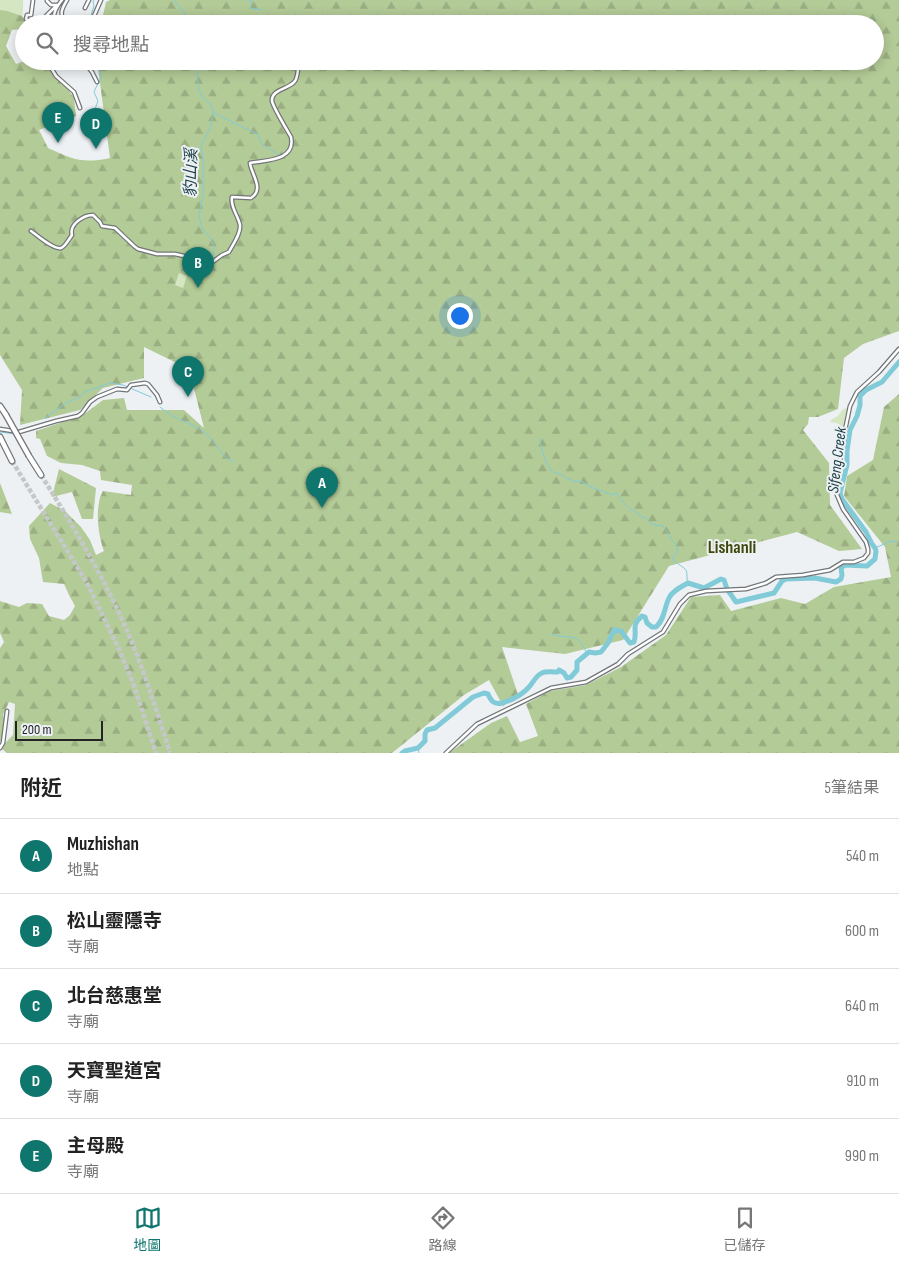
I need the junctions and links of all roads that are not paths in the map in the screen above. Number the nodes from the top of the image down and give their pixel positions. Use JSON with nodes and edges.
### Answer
{"nodes":[{"id":1,"x":33,"y":0,"type":"edge"},
{"id":2,"x":47,"y":0,"type":"edge"},
{"id":3,"x":56,"y":0,"type":"edge"},
{"id":4,"x":62,"y":0,"type":"edge"},
{"id":5,"x":67,"y":0,"type":"edge"},
{"id":6,"x":89,"y":0,"type":"edge"},
{"id":7,"x":101,"y":0,"type":"edge"},
{"id":8,"x":51,"y":5,"type":"junction"},
{"id":9,"x":57,"y":5,"type":"junction"},
{"id":10,"x":84,"y":8,"type":"dead end"},
{"id":11,"x":54,"y":11,"type":"junction"},
{"id":12,"x":31,"y":15,"type":"edge"},
{"id":13,"x":48,"y":15,"type":"edge"},
{"id":14,"x":53,"y":15,"type":"edge"},
{"id":15,"x":61,"y":15,"type":"edge"},
{"id":16,"x":94,"y":15,"type":"edge"},
{"id":17,"x":52,"y":70,"type":"edge"},
{"id":18,"x":90,"y":70,"type":"edge"},
{"id":19,"x":298,"y":70,"type":"edge"},
{"id":20,"x":97,"y":82,"type":"dead end"},
{"id":21,"x":80,"y":108,"type":"dead end"},
{"id":22,"x":31,"y":231,"type":"dead end"},
{"id":23,"x":899,"y":349,"type":"edge"},
{"id":24,"x":160,"y":402,"type":"dead end"},
{"id":25,"x":0,"y":406,"type":"edge"},
{"id":26,"x":0,"y":429,"type":"edge"},
{"id":27,"x":0,"y":437,"type":"edge"},
{"id":28,"x":12,"y":461,"type":"tunnel mouth"},
{"id":29,"x":41,"y":475,"type":"tunnel mouth"},
{"id":30,"x":7,"y":711,"type":"dead end"},
{"id":31,"x":0,"y":748,"type":"edge"},
{"id":32,"x":446,"y":753,"type":"edge"}],
"edges":[{"from":1,"to":12,"type":"street"},
{"from":2,"to":8,"type":"street"},
{"from":3,"to":9,"type":"street"},
{"from":4,"to":9,"type":"street"},
{"from":5,"to":15,"type":"street"},
{"from":6,"to":10,"type":"street"},
{"from":7,"to":16,"type":"street"},
{"from":8,"to":9,"type":"street"},
{"from":8,"to":11,"type":"street"},
{"from":9,"to":11,"type":"street"},
{"from":11,"to":13,"type":"street"},
{"from":11,"to":14,"type":"street"},
{"from":17,"to":21,"type":"street"},
{"from":18,"to":20,"type":"street"},
{"from":19,"to":22,"type":"street"},
{"from":23,"to":32,"type":"street"},
{"from":24,"to":26,"type":"street"},
{"from":25,"to":29,"type":"highway","bridge":true},
{"from":27,"to":28,"type":"highway"},
{"from":30,"to":31,"type":"street"}]}
